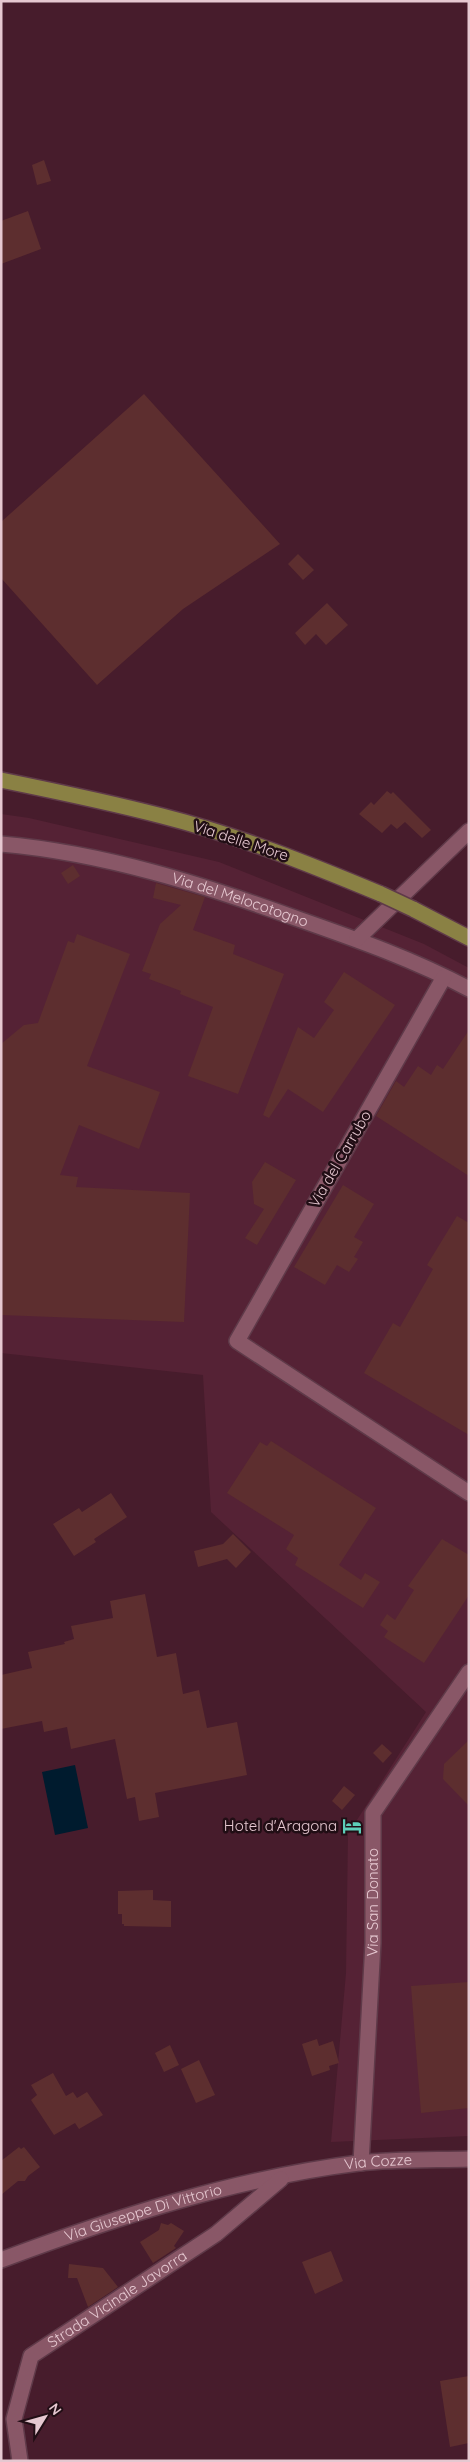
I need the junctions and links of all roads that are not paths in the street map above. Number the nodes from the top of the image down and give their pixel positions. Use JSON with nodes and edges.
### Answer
{"nodes":[{"id":1,"x":1,"y":780,"type":"edge"},
{"id":2,"x":469,"y":831,"type":"edge"},
{"id":3,"x":1,"y":844,"type":"edge"},
{"id":4,"x":469,"y":938,"type":"edge"},
{"id":5,"x":357,"y":940,"type":"junction"},
{"id":6,"x":444,"y":977,"type":"junction"},
{"id":7,"x":469,"y":989,"type":"edge"},
{"id":8,"x":469,"y":1493,"type":"edge"},
{"id":9,"x":469,"y":1672,"type":"edge"},
{"id":10,"x":469,"y":2159,"type":"edge"},
{"id":11,"x":361,"y":2163,"type":"junction"},
{"id":12,"x":288,"y":2174,"type":"junction"},
{"id":13,"x":1,"y":2260,"type":"edge"},
{"id":14,"x":20,"y":2461,"type":"edge"}],
"edges":[{"from":1,"to":4,"type":"main road","name":"Via delle More","bridge":true},
{"from":2,"to":5,"type":"street"},
{"from":3,"to":5,"type":"street","name":"Via del Melocotogno"},
{"from":5,"to":6,"type":"street","name":"Via del Melocotogno"},
{"from":6,"to":7,"type":"street","name":"Via del Melocotogno"},
{"from":6,"to":8,"type":"street","name":"Via del Carrubo"},
{"from":9,"to":11,"type":"street","name":"Via San Donato"},
{"from":10,"to":11,"type":"street","name":"Via Cozze"},
{"from":11,"to":12,"type":"street","name":"Via Cozze"},
{"from":12,"to":13,"type":"street","name":"Via Giuseppe Di Vittorio"},
{"from":12,"to":14,"type":"street","name":"Strada Vicinale Javorra"}]}
